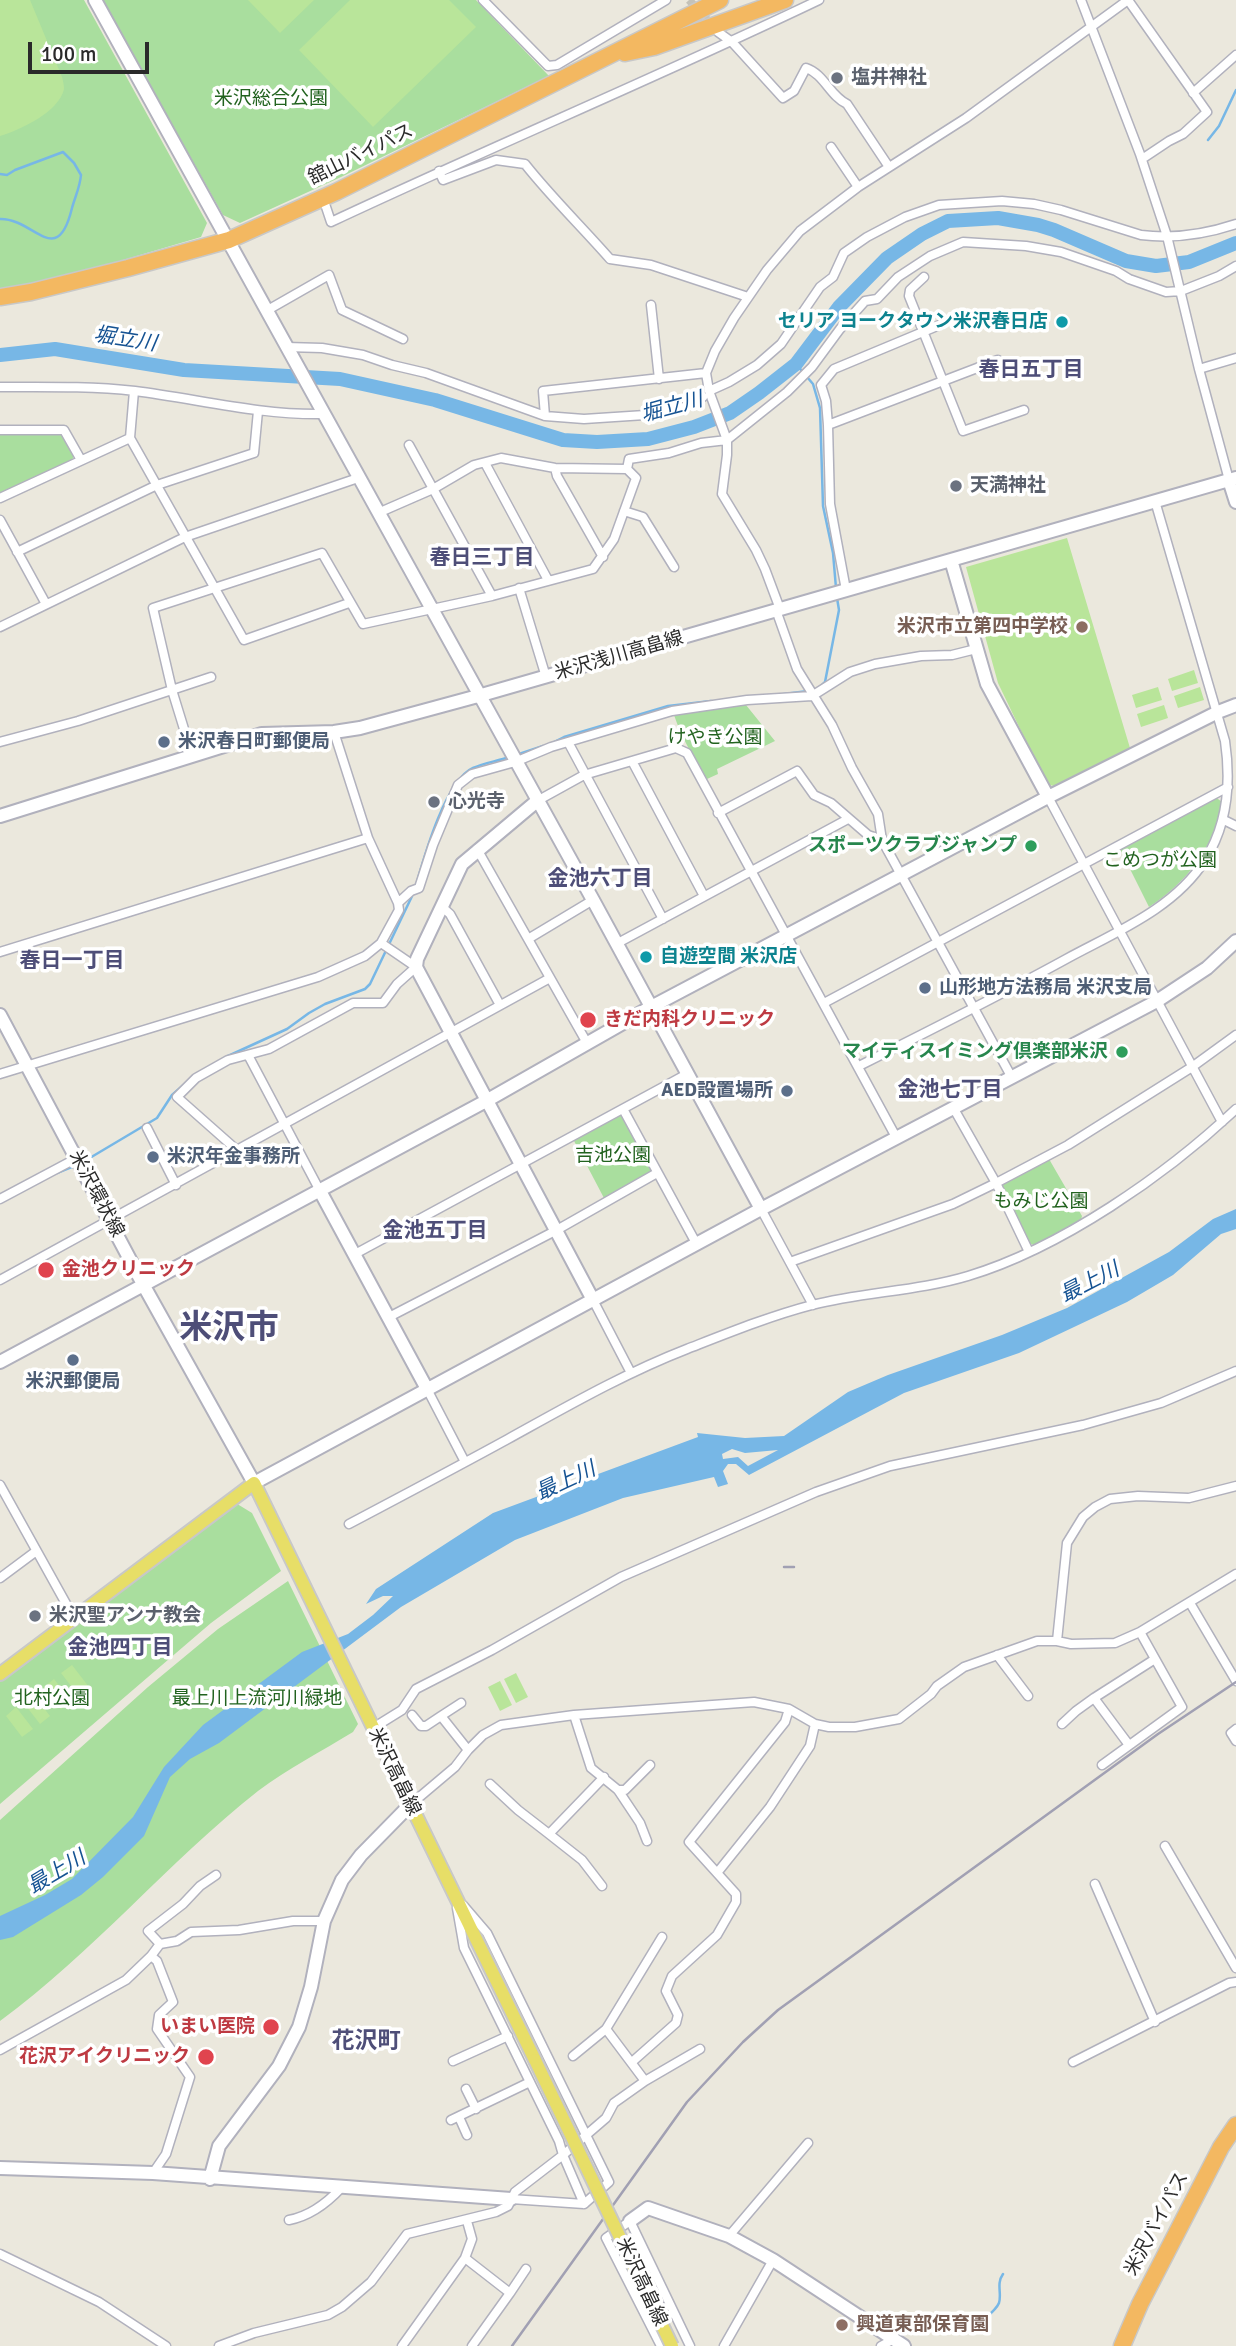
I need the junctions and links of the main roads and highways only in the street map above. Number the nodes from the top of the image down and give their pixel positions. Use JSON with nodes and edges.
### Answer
{"nodes":[{"id":1,"x":700,"y":0,"type":"edge"},
{"id":2,"x":720,"y":0,"type":"edge"},
{"id":3,"x":785,"y":0,"type":"edge"},
{"id":4,"x":602,"y":58,"type":"junction"},
{"id":5,"x":0,"y":297,"type":"edge"},
{"id":6,"x":0,"y":1674,"type":"edge"},
{"id":7,"x":1236,"y":2125,"type":"edge"},
{"id":8,"x":672,"y":2346,"type":"edge"},
{"id":9,"x":1122,"y":2346,"type":"edge"}],
"edges":[{"from":1,"to":4,"type":"highway"},
{"from":2,"to":4,"type":"highway","name":"舘山バイパス"},
{"from":3,"to":4,"type":"highway"},
{"from":4,"to":5,"type":"highway","name":"舘山バイパス"},
{"from":6,"to":8,"type":"main road","name":"米沢高畠線","bridge":true},
{"from":7,"to":9,"type":"highway","name":"米沢バイパス"}]}
